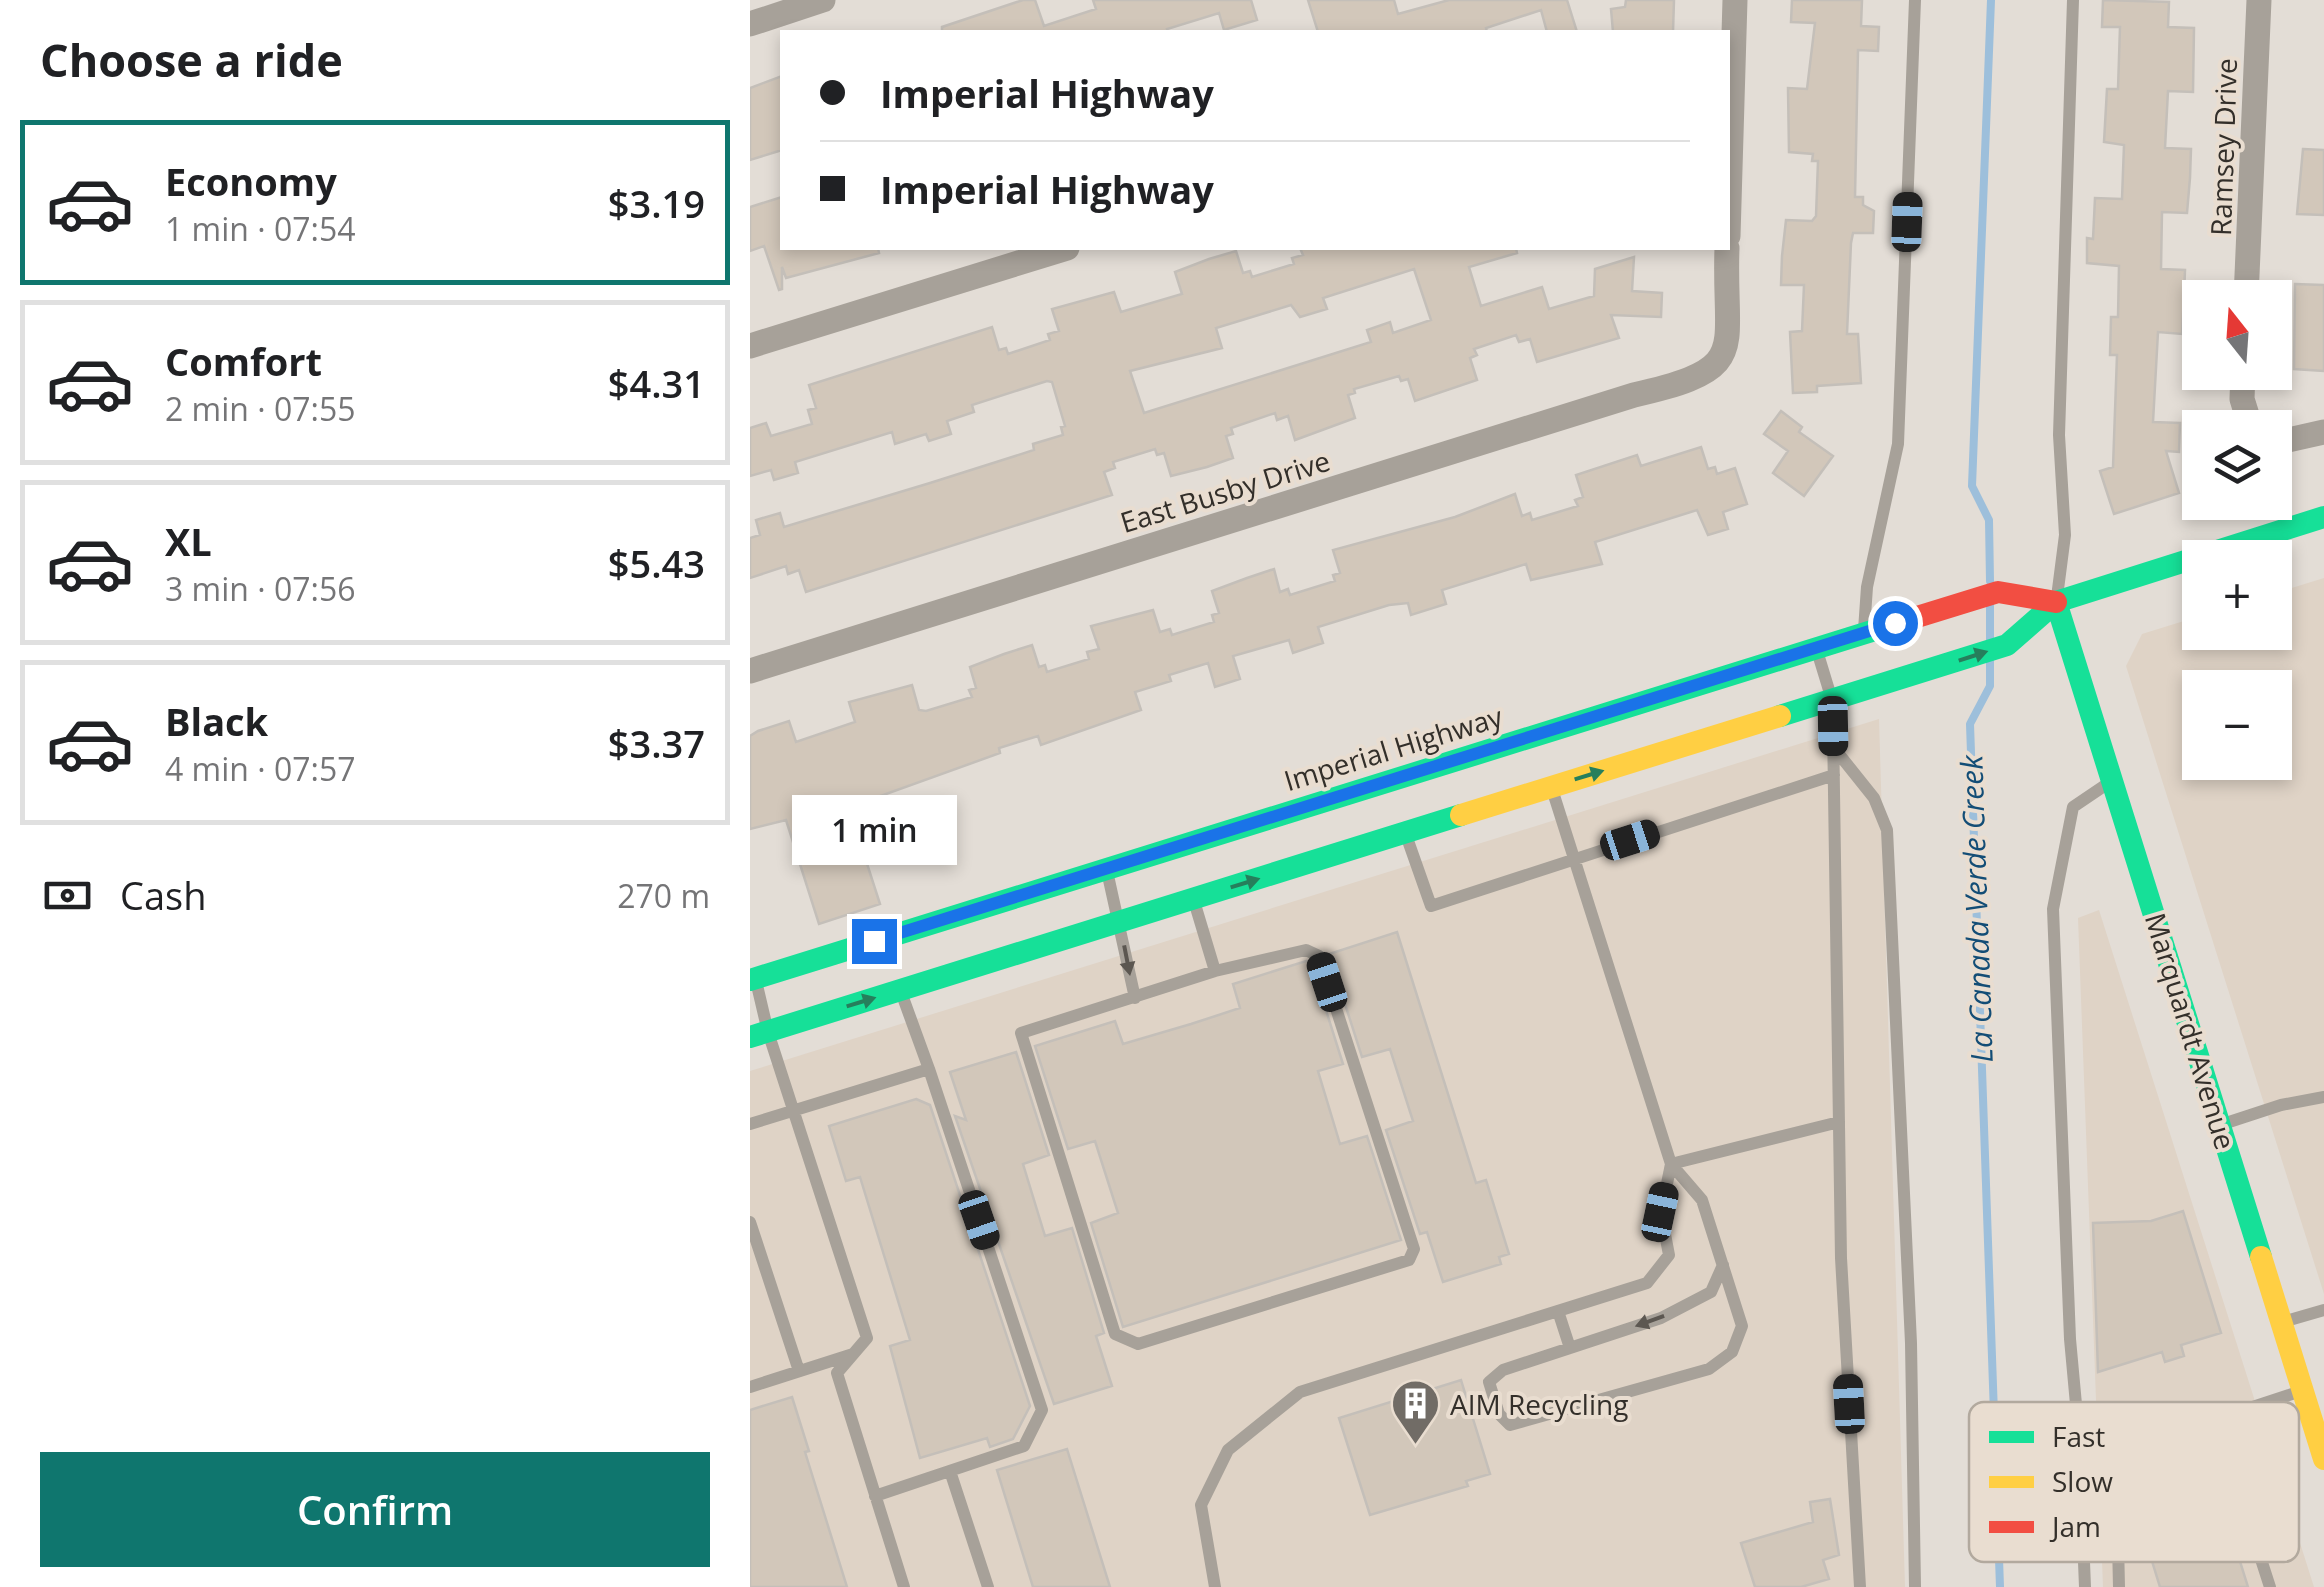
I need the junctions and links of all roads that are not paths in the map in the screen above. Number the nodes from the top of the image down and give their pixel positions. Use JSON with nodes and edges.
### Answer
{"nodes":[{"id":1,"x":823,"y":0,"type":"edge"},
{"id":2,"x":1735,"y":0,"type":"edge"},
{"id":3,"x":1915,"y":0,"type":"edge"},
{"id":4,"x":2073,"y":0,"type":"edge"},
{"id":5,"x":2259,"y":0,"type":"edge"},
{"id":6,"x":750,"y":24,"type":"edge"},
{"id":7,"x":1730,"y":96,"type":"edge"},
{"id":8,"x":1060,"y":250,"type":"edge"},
{"id":9,"x":1727,"y":250,"type":"edge"},
{"id":10,"x":2247,"y":280,"type":"edge"},
{"id":11,"x":750,"y":346,"type":"edge"},
{"id":12,"x":2324,"y":432,"type":"edge"},
{"id":13,"x":2292,"y":440,"type":"edge"},
{"id":14,"x":2324,"y":517,"type":"edge"},
{"id":15,"x":2046,"y":606,"type":"junction"},
{"id":16,"x":1864,"y":632,"type":"junction"},
{"id":17,"x":1816,"y":647,"type":"junction"},
{"id":18,"x":750,"y":671,"type":"edge"},
{"id":19,"x":1832,"y":700,"type":"junction"},
{"id":20,"x":1834,"y":748,"type":"junction"},
{"id":21,"x":1834,"y":775,"type":"junction"},
{"id":22,"x":2113,"y":780,"type":"junction"},
{"id":23,"x":1551,"y":787,"type":"junction"},
{"id":24,"x":1406,"y":832,"type":"junction"},
{"id":25,"x":1572,"y":858,"type":"junction"},
{"id":26,"x":1106,"y":868,"type":"junction"},
{"id":27,"x":1194,"y":899,"type":"junction"},
{"id":28,"x":1119,"y":922,"type":"junction"},
{"id":29,"x":1215,"y":970,"type":"junction"},
{"id":30,"x":753,"y":979,"type":"edge"},
{"id":31,"x":900,"y":990,"type":"junction"},
{"id":32,"x":1135,"y":998,"type":"junction"},
{"id":33,"x":759,"y":1034,"type":"edge"},
{"id":34,"x":928,"y":1069,"type":"junction"},
{"id":35,"x":2324,"y":1097,"type":"edge"},
{"id":36,"x":793,"y":1110,"type":"junction"},
{"id":37,"x":1839,"y":1122,"type":"junction"},
{"id":38,"x":750,"y":1124,"type":"edge"},
{"id":39,"x":2220,"y":1125,"type":"junction"},
{"id":40,"x":1671,"y":1164,"type":"junction"},
{"id":41,"x":750,"y":1222,"type":"edge"},
{"id":42,"x":1723,"y":1265,"type":"junction"},
{"id":43,"x":2324,"y":1310,"type":"edge"},
{"id":44,"x":1558,"y":1311,"type":"junction"},
{"id":45,"x":2282,"y":1322,"type":"junction"},
{"id":46,"x":1570,"y":1348,"type":"junction"},
{"id":47,"x":853,"y":1354,"type":"junction"},
{"id":48,"x":799,"y":1371,"type":"junction"},
{"id":49,"x":750,"y":1386,"type":"edge"},
{"id":50,"x":2302,"y":1391,"type":"junction"},
{"id":51,"x":2076,"y":1402,"type":"edge"},
{"id":52,"x":2269,"y":1402,"type":"edge"},
{"id":53,"x":2324,"y":1460,"type":"edge"},
{"id":54,"x":950,"y":1471,"type":"junction"},
{"id":55,"x":876,"y":1496,"type":"junction"},
{"id":56,"x":2084,"y":1562,"type":"edge"},
{"id":57,"x":2118,"y":1562,"type":"edge"},
{"id":58,"x":2262,"y":1562,"type":"edge"},
{"id":59,"x":904,"y":1587,"type":"edge"},
{"id":60,"x":988,"y":1587,"type":"edge"},
{"id":61,"x":1215,"y":1587,"type":"edge"},
{"id":62,"x":1860,"y":1587,"type":"edge"},
{"id":63,"x":1915,"y":1587,"type":"edge"},
{"id":64,"x":2085,"y":1587,"type":"edge"},
{"id":65,"x":2119,"y":1587,"type":"edge"},
{"id":66,"x":2270,"y":1587,"type":"edge"}],
"edges":[{"from":1,"to":6,"type":"street"},
{"from":2,"to":7,"type":"street"},
{"from":3,"to":16,"type":"lane"},
{"from":4,"to":15,"type":"lane"},
{"from":5,"to":10,"type":"street","name":"Ramsey Drive"},
{"from":8,"to":11,"type":"street"},
{"from":9,"to":18,"type":"street","name":"East Busby Drive"},
{"from":12,"to":13,"type":"street"},
{"from":14,"to":15,"type":"main road","name":"Imperial Highway"},
{"from":15,"to":16,"type":"main road","name":"Imperial Highway"},
{"from":19,"to":15,"type":"main road","name":"Imperial Highway","one_way":true},
{"from":15,"to":22,"type":"main road","name":"Marquardt Avenue"},
{"from":16,"to":17,"type":"main road","name":"Imperial Highway"},
{"from":17,"to":19,"type":"lane"},
{"from":17,"to":26,"type":"main road","name":"Imperial Highway"},
{"from":19,"to":20,"type":"lane"},
{"from":23,"to":19,"type":"main road","name":"Imperial Highway","one_way":true},
{"from":20,"to":21,"type":"lane"},
{"from":20,"to":63,"type":"lane"},
{"from":21,"to":25,"type":"lane"},
{"from":21,"to":37,"type":"lane"},
{"from":22,"to":39,"type":"main road","name":"Marquardt Avenue"},
{"from":22,"to":51,"type":"lane"},
{"from":23,"to":24,"type":"main road","name":"Imperial Highway"},
{"from":23,"to":25,"type":"lane"},
{"from":24,"to":25,"type":"lane"},
{"from":27,"to":24,"type":"main road","name":"Imperial Highway","one_way":true},
{"from":25,"to":40,"type":"lane"},
{"from":26,"to":28,"type":"lane"},
{"from":26,"to":30,"type":"main road","name":"Imperial Highway"},
{"from":27,"to":28,"type":"main road","name":"Imperial Highway"},
{"from":27,"to":29,"type":"lane"},
{"from":28,"to":31,"type":"main road","name":"Imperial Highway"},
{"from":28,"to":32,"type":"lane","one_way":true},
{"from":29,"to":32,"type":"lane"},
{"from":29,"to":32,"type":"lane"},
{"from":30,"to":33,"type":"lane"},
{"from":33,"to":31,"type":"main road","name":"Imperial Highway","one_way":true},
{"from":31,"to":34,"type":"lane"},
{"from":33,"to":36,"type":"lane"},
{"from":34,"to":36,"type":"lane"},
{"from":34,"to":54,"type":"lane"},
{"from":35,"to":39,"type":"lane"},
{"from":36,"to":38,"type":"lane"},
{"from":36,"to":47,"type":"lane"},
{"from":37,"to":40,"type":"lane"},
{"from":37,"to":62,"type":"lane"},
{"from":39,"to":45,"type":"main road","name":"Marquardt Avenue"},
{"from":40,"to":42,"type":"lane"},
{"from":40,"to":44,"type":"lane"},
{"from":41,"to":48,"type":"lane"},
{"from":42,"to":46,"type":"lane","one_way":true},
{"from":42,"to":46,"type":"lane"},
{"from":43,"to":45,"type":"lane"},
{"from":44,"to":46,"type":"lane"},
{"from":44,"to":61,"type":"lane"},
{"from":45,"to":50,"type":"main road","name":"Marquardt Avenue"},
{"from":47,"to":48,"type":"lane"},
{"from":47,"to":55,"type":"lane"},
{"from":48,"to":49,"type":"lane"},
{"from":50,"to":52,"type":"lane"},
{"from":50,"to":53,"type":"main road","name":"Marquardt Avenue"},
{"from":54,"to":55,"type":"lane"},
{"from":54,"to":60,"type":"lane"},
{"from":55,"to":59,"type":"lane"},
{"from":56,"to":64,"type":"lane"},
{"from":57,"to":65,"type":"lane"},
{"from":58,"to":66,"type":"lane"}]}
